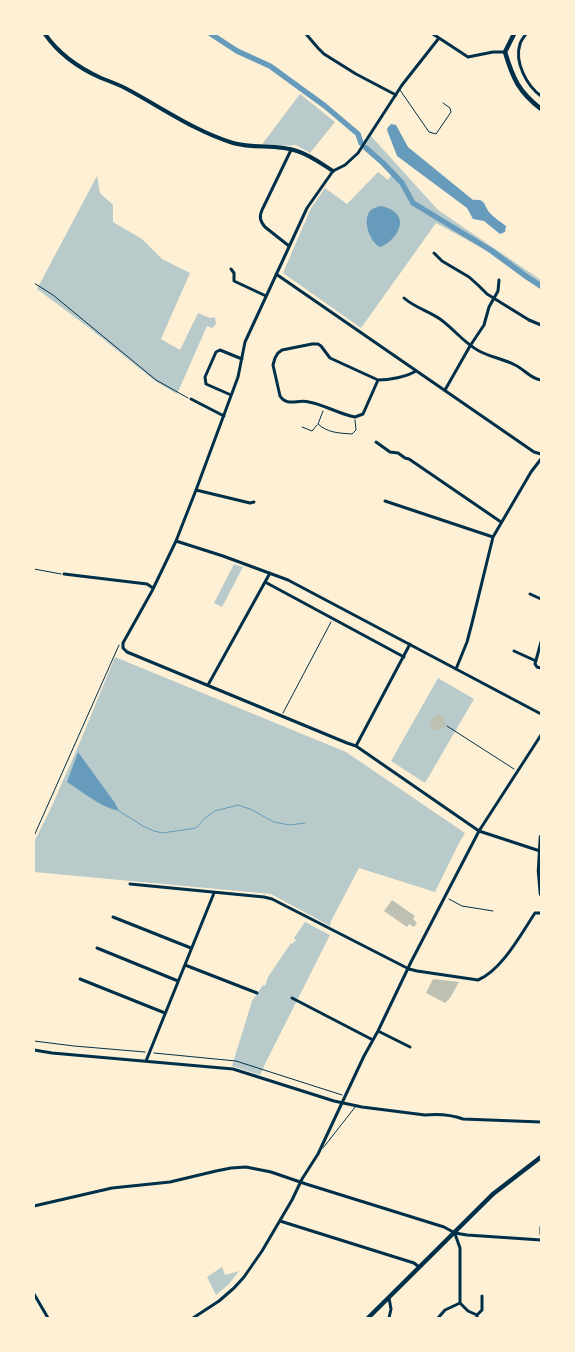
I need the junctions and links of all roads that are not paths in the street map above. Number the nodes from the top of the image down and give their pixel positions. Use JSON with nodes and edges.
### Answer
{"nodes":[{"id":1,"x":44,"y":34,"type":"edge"},
{"id":2,"x":306,"y":34,"type":"edge"},
{"id":3,"x":433,"y":34,"type":"edge"},
{"id":4,"x":514,"y":34,"type":"edge"},
{"id":5,"x":526,"y":34,"type":"edge"},
{"id":6,"x":439,"y":38,"type":"junction"},
{"id":7,"x":505,"y":52,"type":"junction"},
{"id":8,"x":399,"y":89,"type":"junction"},
{"id":9,"x":396,"y":95,"type":"junction"},
{"id":10,"x":541,"y":96,"type":"edge"},
{"id":11,"x":443,"y":103,"type":"dead end"},
{"id":12,"x":541,"y":109,"type":"edge"},
{"id":13,"x":291,"y":150,"type":"junction"},
{"id":14,"x":333,"y":171,"type":"junction"},
{"id":15,"x":289,"y":246,"type":"junction"},
{"id":16,"x":434,"y":254,"type":"dead end"},
{"id":17,"x":232,"y":269,"type":"dead end"},
{"id":18,"x":276,"y":274,"type":"junction"},
{"id":19,"x":499,"y":280,"type":"dead end"},
{"id":20,"x":266,"y":296,"type":"junction"},
{"id":21,"x":404,"y":298,"type":"dead end"},
{"id":22,"x":494,"y":298,"type":"junction"},
{"id":23,"x":541,"y":325,"type":"edge"},
{"id":24,"x":470,"y":346,"type":"junction"},
{"id":25,"x":242,"y":359,"type":"junction"},
{"id":26,"x":416,"y":370,"type":"junction"},
{"id":27,"x":378,"y":380,"type":"junction"},
{"id":28,"x":541,"y":380,"type":"edge"},
{"id":29,"x":445,"y":390,"type":"junction"},
{"id":30,"x":231,"y":395,"type":"junction"},
{"id":31,"x":191,"y":399,"type":"road end"},
{"id":32,"x":224,"y":416,"type":"junction"},
{"id":33,"x":376,"y":442,"type":"dead end"},
{"id":34,"x":541,"y":454,"type":"edge"},
{"id":35,"x":541,"y":459,"type":"edge"},
{"id":36,"x":196,"y":490,"type":"junction"},
{"id":37,"x":385,"y":501,"type":"dead end"},
{"id":38,"x":254,"y":502,"type":"dead end"},
{"id":39,"x":501,"y":522,"type":"junction"},
{"id":40,"x":493,"y":537,"type":"junction"},
{"id":41,"x":176,"y":541,"type":"junction"},
{"id":42,"x":270,"y":573,"type":"junction"},
{"id":43,"x":64,"y":574,"type":"road end"},
{"id":44,"x":265,"y":582,"type":"junction"},
{"id":45,"x":153,"y":588,"type":"junction"},
{"id":46,"x":530,"y":594,"type":"dead end"},
{"id":47,"x":541,"y":599,"type":"edge"},
{"id":48,"x":541,"y":642,"type":"edge"},
{"id":49,"x":410,"y":644,"type":"junction"},
{"id":50,"x":514,"y":651,"type":"dead end"},
{"id":51,"x":404,"y":657,"type":"junction"},
{"id":52,"x":536,"y":661,"type":"junction"},
{"id":53,"x":541,"y":668,"type":"edge"},
{"id":54,"x":456,"y":669,"type":"junction"},
{"id":55,"x":208,"y":685,"type":"junction"},
{"id":56,"x":541,"y":714,"type":"edge"},
{"id":57,"x":541,"y":735,"type":"edge"},
{"id":58,"x":356,"y":746,"type":"junction"},
{"id":59,"x":479,"y":831,"type":"junction"},
{"id":60,"x":541,"y":837,"type":"edge"},
{"id":61,"x":540,"y":851,"type":"edge"},
{"id":62,"x":130,"y":884,"type":"dead end"},
{"id":63,"x":214,"y":893,"type":"junction"},
{"id":64,"x":541,"y":894,"type":"edge"},
{"id":65,"x":541,"y":913,"type":"edge"},
{"id":66,"x":113,"y":918,"type":"dead end"},
{"id":67,"x":97,"y":948,"type":"dead end"},
{"id":68,"x":191,"y":948,"type":"junction"},
{"id":69,"x":185,"y":964,"type":"junction"},
{"id":70,"x":409,"y":968,"type":"junction"},
{"id":71,"x":80,"y":979,"type":"dead end"},
{"id":72,"x":178,"y":981,"type":"junction"},
{"id":73,"x":257,"y":993,"type":"dead end"},
{"id":74,"x":292,"y":998,"type":"dead end"},
{"id":75,"x":165,"y":1013,"type":"junction"},
{"id":76,"x":378,"y":1031,"type":"junction"},
{"id":77,"x":373,"y":1040,"type":"junction"},
{"id":78,"x":410,"y":1047,"type":"dead end"},
{"id":79,"x":34,"y":1050,"type":"edge"},
{"id":80,"x":146,"y":1061,"type":"junction"},
{"id":81,"x":343,"y":1102,"type":"junction"},
{"id":82,"x":357,"y":1106,"type":"junction"},
{"id":83,"x":541,"y":1122,"type":"edge"},
{"id":84,"x":318,"y":1154,"type":"junction"},
{"id":85,"x":541,"y":1157,"type":"edge"},
{"id":86,"x":300,"y":1182,"type":"junction"},
{"id":87,"x":34,"y":1206,"type":"edge"},
{"id":88,"x":280,"y":1221,"type":"junction"},
{"id":89,"x":541,"y":1227,"type":"edge"},
{"id":90,"x":455,"y":1233,"type":"junction"},
{"id":91,"x":541,"y":1234,"type":"edge"},
{"id":92,"x":541,"y":1240,"type":"edge"},
{"id":93,"x":419,"y":1267,"type":"junction"},
{"id":94,"x":34,"y":1294,"type":"edge"},
{"id":95,"x":482,"y":1296,"type":"dead end"},
{"id":96,"x":388,"y":1298,"type":"junction"},
{"id":97,"x":460,"y":1303,"type":"junction"},
{"id":98,"x":477,"y":1316,"type":"edge"},
{"id":99,"x":48,"y":1318,"type":"edge"},
{"id":100,"x":193,"y":1318,"type":"edge"},
{"id":101,"x":368,"y":1318,"type":"edge"},
{"id":102,"x":390,"y":1318,"type":"edge"},
{"id":103,"x":438,"y":1318,"type":"edge"}],
"edges":[{"from":1,"to":13,"type":"street"},
{"from":2,"to":9,"type":"street"},
{"from":3,"to":6,"type":"street"},
{"from":4,"to":7,"type":"main road"},
{"from":5,"to":10,"type":"street"},
{"from":6,"to":7,"type":"street"},
{"from":6,"to":8,"type":"street"},
{"from":7,"to":12,"type":"main road"},
{"from":8,"to":9,"type":"street"},
{"from":8,"to":11,"type":"lane"},
{"from":9,"to":14,"type":"street"},
{"from":13,"to":14,"type":"street"},
{"from":13,"to":15,"type":"street"},
{"from":14,"to":15,"type":"street"},
{"from":15,"to":18,"type":"street"},
{"from":16,"to":22,"type":"street"},
{"from":17,"to":20,"type":"street"},
{"from":18,"to":20,"type":"street"},
{"from":18,"to":26,"type":"street"},
{"from":19,"to":22,"type":"street"},
{"from":20,"to":25,"type":"street"},
{"from":21,"to":24,"type":"street"},
{"from":22,"to":23,"type":"street"},
{"from":22,"to":24,"type":"street"},
{"from":24,"to":28,"type":"street"},
{"from":24,"to":29,"type":"street"},
{"from":25,"to":30,"type":"street"},
{"from":25,"to":30,"type":"street"},
{"from":26,"to":27,"type":"street"},
{"from":26,"to":29,"type":"street"},
{"from":27,"to":27,"type":"street"},
{"from":29,"to":34,"type":"street"},
{"from":30,"to":32,"type":"street"},
{"from":31,"to":32,"type":"street"},
{"from":32,"to":36,"type":"street"},
{"from":33,"to":39,"type":"street"},
{"from":35,"to":39,"type":"street"},
{"from":36,"to":38,"type":"street"},
{"from":36,"to":41,"type":"street"},
{"from":37,"to":40,"type":"street"},
{"from":39,"to":40,"type":"street"},
{"from":40,"to":54,"type":"street"},
{"from":41,"to":42,"type":"street"},
{"from":41,"to":45,"type":"street"},
{"from":42,"to":44,"type":"street"},
{"from":42,"to":49,"type":"street"},
{"from":43,"to":45,"type":"street"},
{"from":44,"to":51,"type":"street"},
{"from":44,"to":55,"type":"street"},
{"from":45,"to":55,"type":"street"},
{"from":46,"to":47,"type":"street"},
{"from":48,"to":52,"type":"street"},
{"from":49,"to":51,"type":"street"},
{"from":49,"to":54,"type":"street"},
{"from":50,"to":52,"type":"street"},
{"from":51,"to":58,"type":"street"},
{"from":52,"to":53,"type":"street"},
{"from":54,"to":56,"type":"street"},
{"from":55,"to":58,"type":"street"},
{"from":57,"to":59,"type":"street"},
{"from":58,"to":59,"type":"street"},
{"from":59,"to":61,"type":"street"},
{"from":59,"to":70,"type":"street"},
{"from":60,"to":61,"type":"main road"},
{"from":61,"to":64,"type":"main road"},
{"from":62,"to":63,"type":"street"},
{"from":63,"to":68,"type":"street"},
{"from":63,"to":70,"type":"street"},
{"from":65,"to":70,"type":"street"},
{"from":66,"to":68,"type":"street"},
{"from":67,"to":72,"type":"street"},
{"from":68,"to":69,"type":"street"},
{"from":69,"to":72,"type":"street"},
{"from":69,"to":73,"type":"street"},
{"from":70,"to":76,"type":"street"},
{"from":71,"to":75,"type":"street"},
{"from":72,"to":75,"type":"street"},
{"from":74,"to":77,"type":"street"},
{"from":75,"to":80,"type":"street"},
{"from":76,"to":77,"type":"street"},
{"from":76,"to":78,"type":"street"},
{"from":77,"to":81,"type":"street"},
{"from":79,"to":80,"type":"street"},
{"from":80,"to":81,"type":"street"},
{"from":81,"to":82,"type":"street"},
{"from":81,"to":84,"type":"street"},
{"from":82,"to":83,"type":"street"},
{"from":82,"to":84,"type":"lane"},
{"from":84,"to":86,"type":"street"},
{"from":85,"to":90,"type":"main road"},
{"from":86,"to":87,"type":"street"},
{"from":86,"to":88,"type":"street"},
{"from":86,"to":90,"type":"street"},
{"from":88,"to":93,"type":"street"},
{"from":88,"to":100,"type":"street"},
{"from":89,"to":91,"type":"street"},
{"from":90,"to":92,"type":"street"},
{"from":90,"to":93,"type":"main road"},
{"from":90,"to":97,"type":"street"},
{"from":93,"to":96,"type":"main road"},
{"from":94,"to":99,"type":"street"},
{"from":95,"to":98,"type":"street"},
{"from":96,"to":101,"type":"main road"},
{"from":96,"to":102,"type":"street"},
{"from":97,"to":98,"type":"street"},
{"from":97,"to":103,"type":"street"}]}
